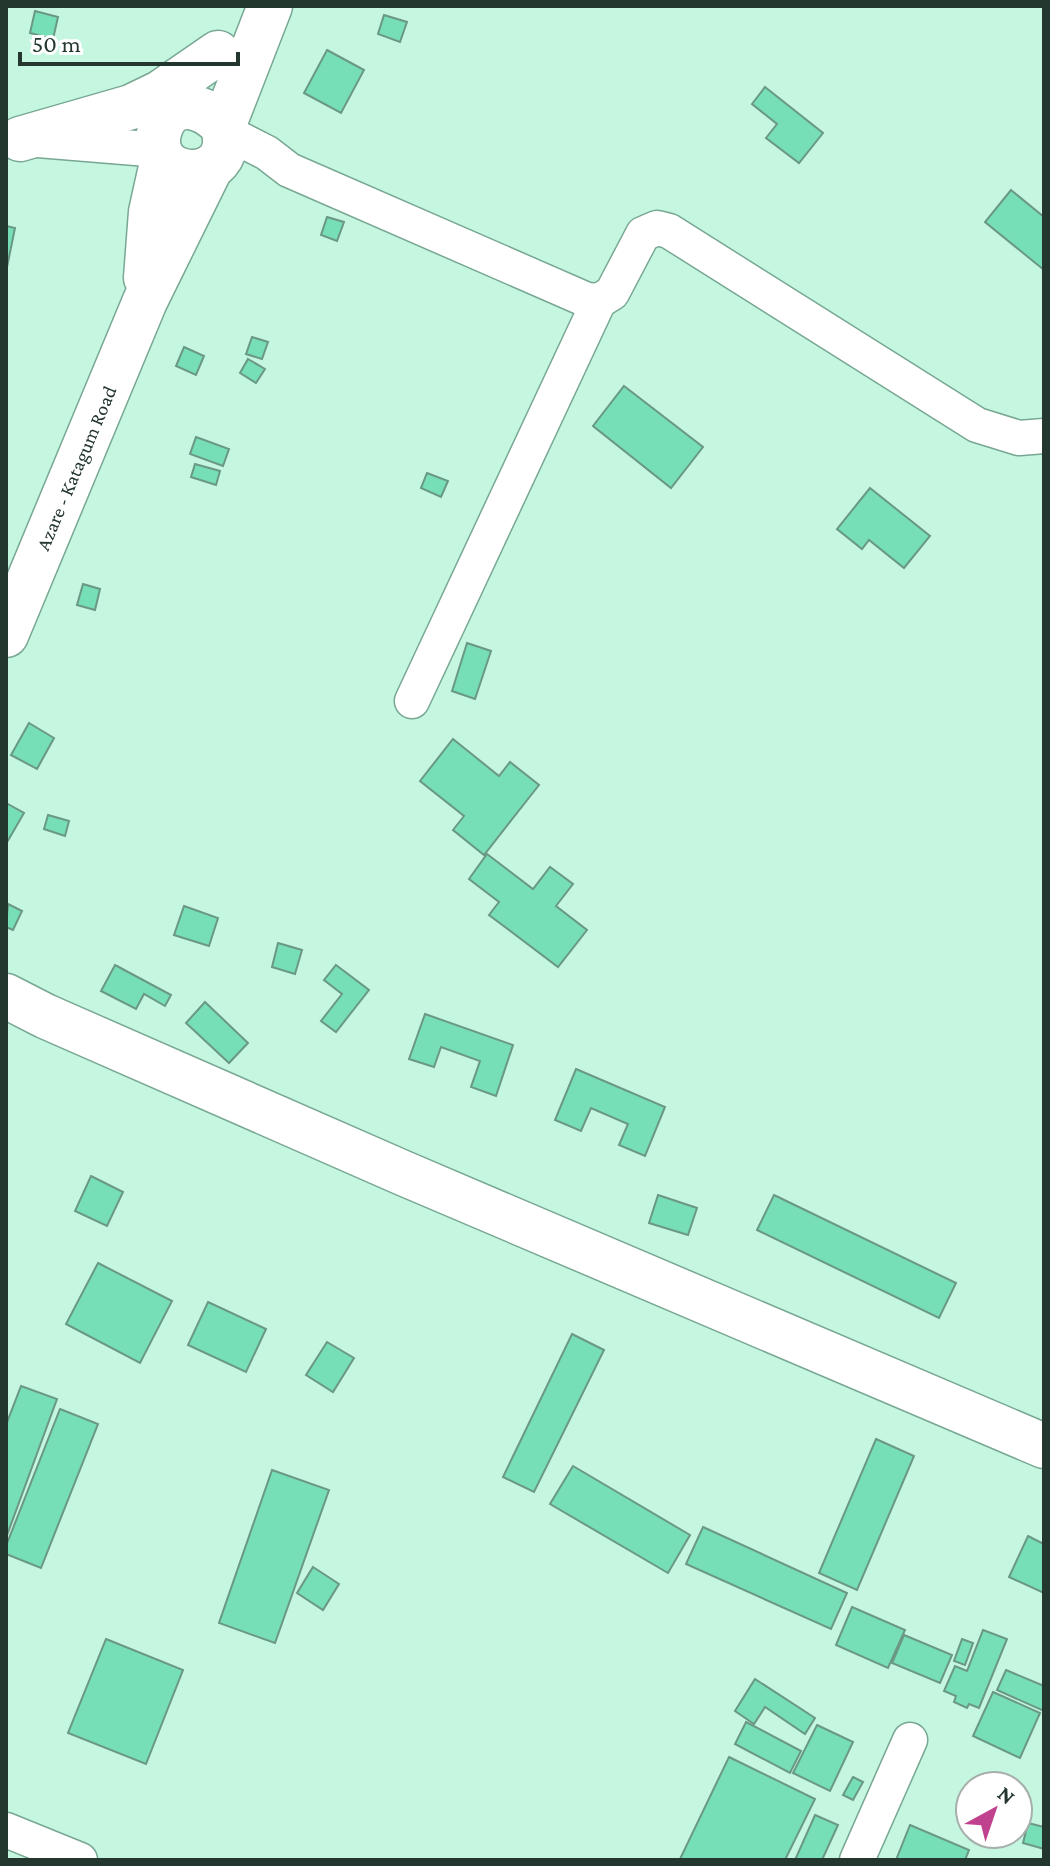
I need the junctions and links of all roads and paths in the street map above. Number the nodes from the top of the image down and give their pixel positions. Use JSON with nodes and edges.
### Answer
{"nodes":[{"id":1,"x":257,"y":6,"type":"edge"},
{"id":2,"x":270,"y":6,"type":"edge"},
{"id":3,"x":218,"y":53,"type":"junction"},
{"id":4,"x":183,"y":107,"type":"junction"},
{"id":5,"x":13,"y":138,"type":"edge"},
{"id":6,"x":218,"y":147,"type":"junction"},
{"id":7,"x":162,"y":154,"type":"junction"},
{"id":8,"x":145,"y":301,"type":"junction"},
{"id":9,"x":599,"y":301,"type":"junction"},
{"id":10,"x":1044,"y":436,"type":"edge"},
{"id":11,"x":6,"y":635,"type":"edge"},
{"id":12,"x":412,"y":701,"type":"dead end"},
{"id":13,"x":6,"y":996,"type":"edge"},
{"id":14,"x":1044,"y":1446,"type":"edge"},
{"id":15,"x":910,"y":1740,"type":"dead end"},
{"id":16,"x":6,"y":1830,"type":"edge"},
{"id":17,"x":80,"y":1860,"type":"edge"},
{"id":18,"x":857,"y":1860,"type":"edge"}],
"edges":[{"from":1,"to":3,"type":"main road","name":"Azare - Katagum Road"},
{"from":2,"to":6,"type":"main road","name":"Azare - Katagum Road"},
{"from":3,"to":4,"type":"main road","name":"Azare - Katagum Road"},
{"from":3,"to":5,"type":"main road"},
{"from":4,"to":6,"type":"main road"},
{"from":4,"to":7,"type":"main road","name":"Azare - Katagum Road"},
{"from":5,"to":7,"type":"street"},
{"from":6,"to":7,"type":"main road"},
{"from":6,"to":8,"type":"main road","name":"Azare - Katagum Road"},
{"from":6,"to":9,"type":"street"},
{"from":7,"to":8,"type":"main road","name":"Azare - Katagum Road"},
{"from":8,"to":11,"type":"main road","name":"Azare - Katagum Road"},
{"from":9,"to":10,"type":"street"},
{"from":9,"to":12,"type":"street"},
{"from":13,"to":14,"type":"main road"},
{"from":15,"to":18,"type":"street"},
{"from":16,"to":17,"type":"street"}]}
